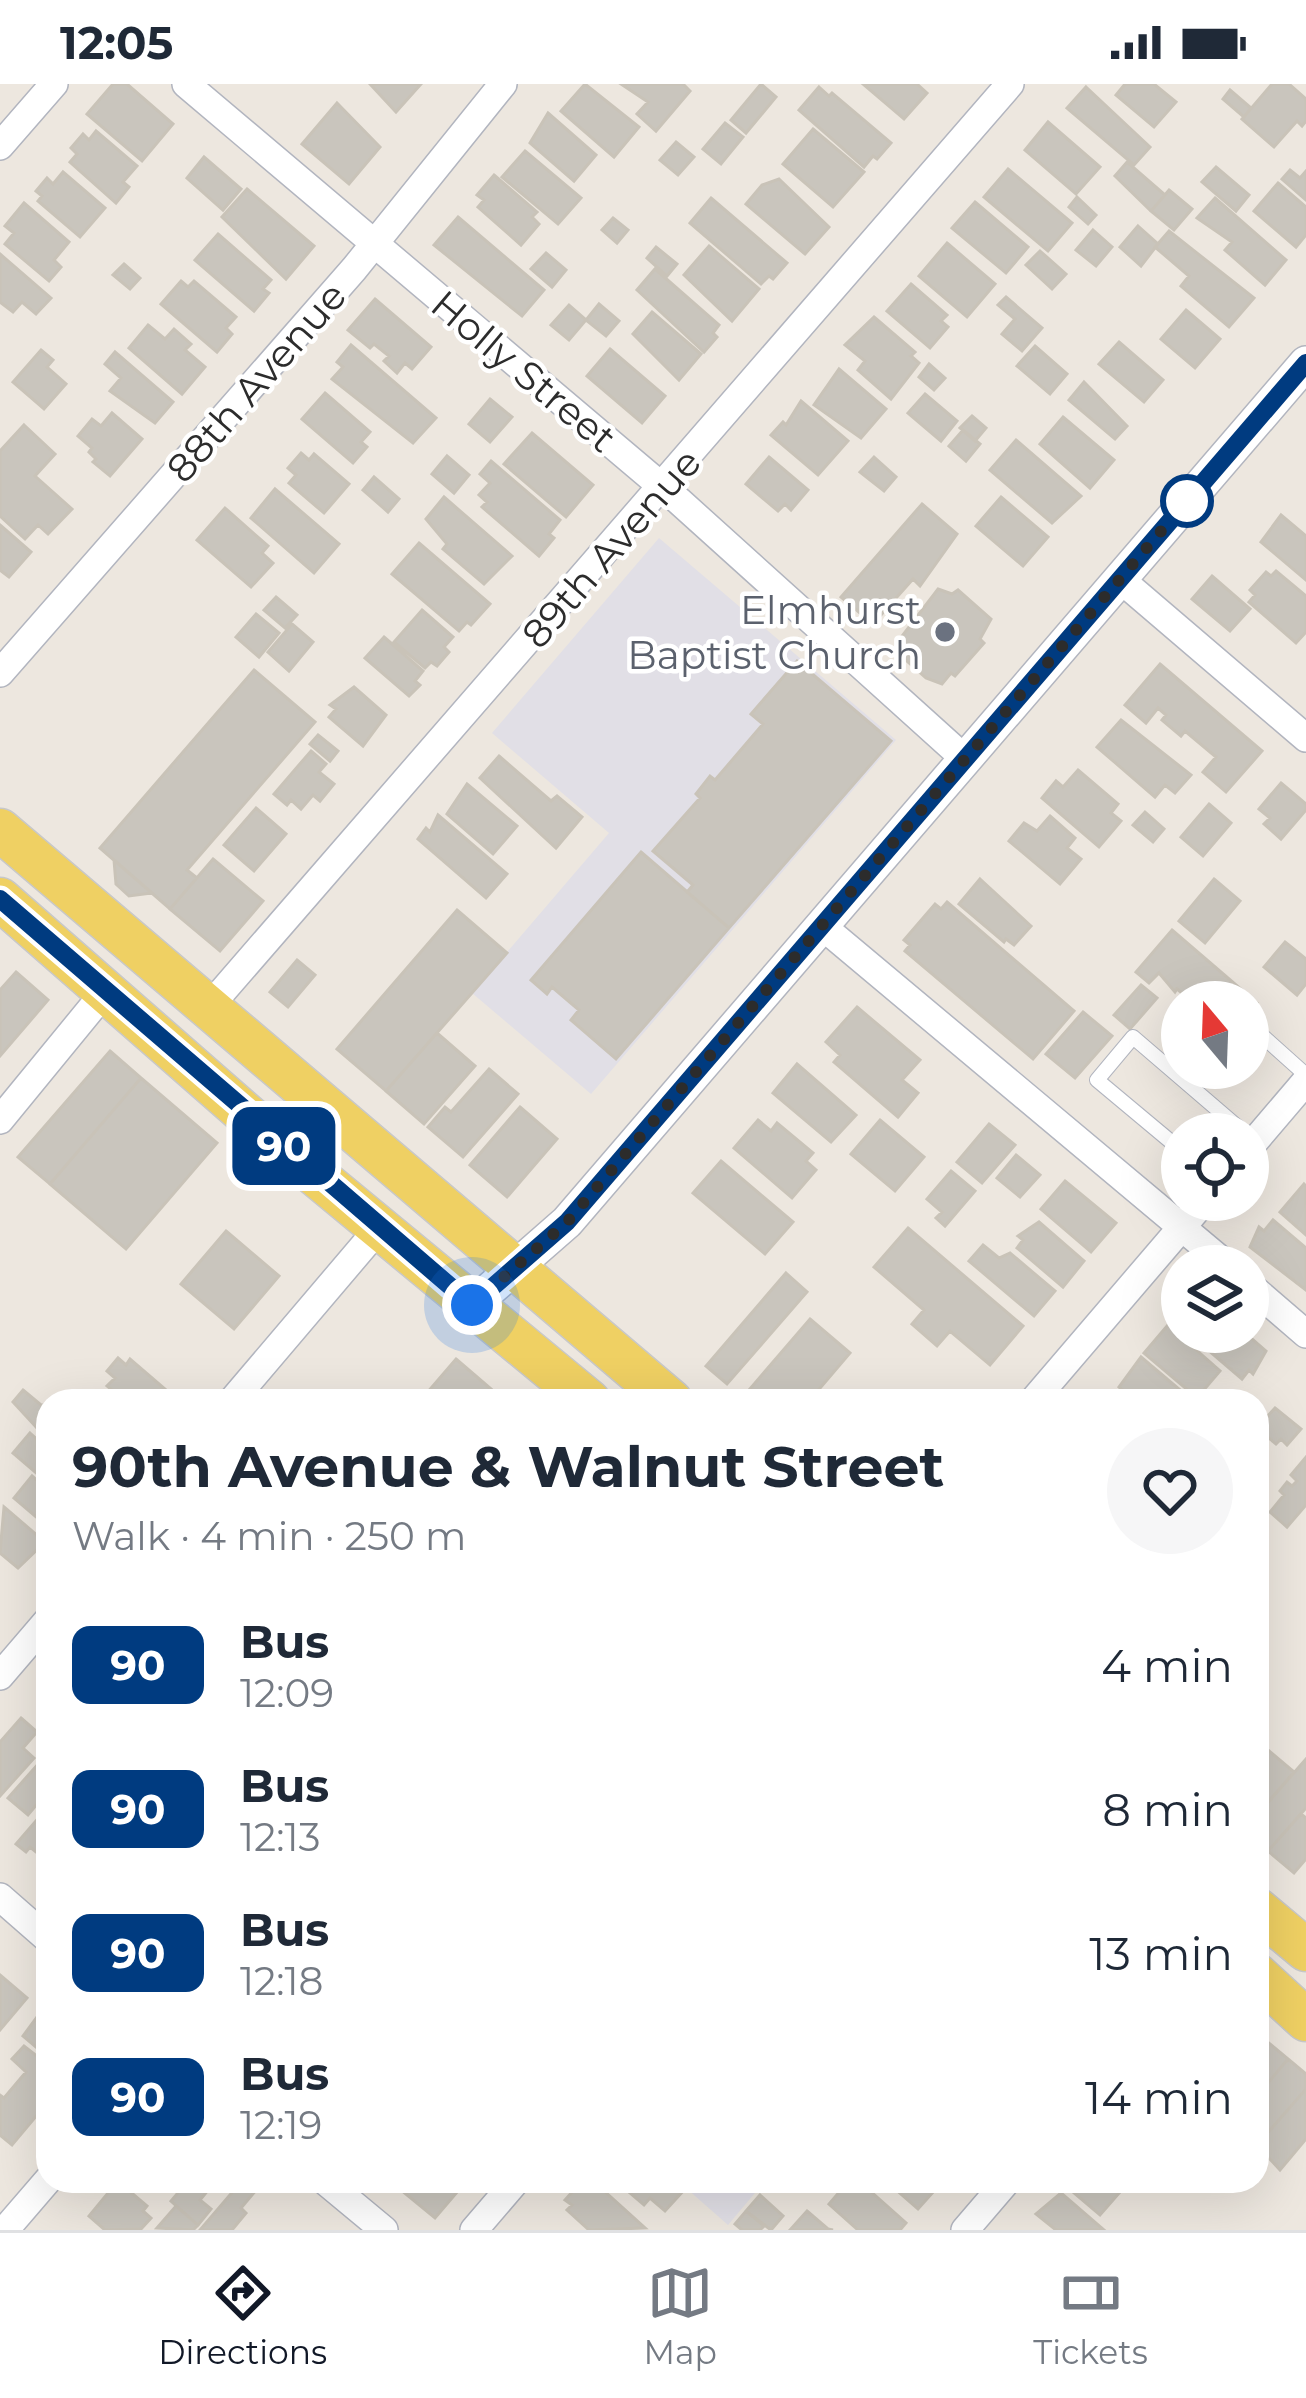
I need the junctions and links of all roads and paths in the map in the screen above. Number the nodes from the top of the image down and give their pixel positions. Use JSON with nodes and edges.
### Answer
{"nodes":[{"id":1,"x":54,"y":84,"type":"edge"},
{"id":2,"x":186,"y":84,"type":"edge"},
{"id":3,"x":503,"y":84,"type":"edge"},
{"id":4,"x":1010,"y":84,"type":"edge"},
{"id":5,"x":0,"y":146,"type":"edge"},
{"id":6,"x":374,"y":245,"type":"junction"},
{"id":7,"x":1306,"y":363,"type":"edge"},
{"id":8,"x":664,"y":488,"type":"junction"},
{"id":9,"x":1120,"y":579,"type":"junction"},
{"id":10,"x":0,"y":673,"type":"edge"},
{"id":11,"x":1306,"y":738,"type":"edge"},
{"id":12,"x":965,"y":759,"type":"junction"},
{"id":13,"x":0,"y":830,"type":"edge"},
{"id":14,"x":0,"y":899,"type":"edge"},
{"id":15,"x":821,"y":926,"type":"junction"},
{"id":16,"x":104,"y":993,"type":"junction"},
{"id":17,"x":208,"y":1008,"type":"junction"},
{"id":18,"x":1269,"y":1043,"type":"edge"},
{"id":19,"x":1306,"y":1078,"type":"edge"},
{"id":20,"x":1219,"y":1113,"type":"edge"},
{"id":21,"x":1269,"y":1118,"type":"edge"},
{"id":22,"x":0,"y":1120,"type":"edge"},
{"id":23,"x":1161,"y":1133,"type":"edge"},
{"id":24,"x":1186,"y":1221,"type":"edge"},
{"id":25,"x":380,"y":1228,"type":"junction"},
{"id":26,"x":1179,"y":1230,"type":"junction"},
{"id":27,"x":1199,"y":1245,"type":"edge"},
{"id":28,"x":516,"y":1268,"type":"junction"},
{"id":29,"x":1269,"y":1301,"type":"edge"},
{"id":30,"x":472,"y":1305,"type":"junction"},
{"id":31,"x":1306,"y":1334,"type":"edge"},
{"id":32,"x":242,"y":1389,"type":"edge"},
{"id":33,"x":574,"y":1389,"type":"edge"},
{"id":34,"x":657,"y":1389,"type":"edge"},
{"id":35,"x":1043,"y":1389,"type":"edge"},
{"id":36,"x":36,"y":1634,"type":"edge"},
{"id":37,"x":0,"y":1676,"type":"edge"},
{"id":38,"x":0,"y":1898,"type":"edge"},
{"id":39,"x":1269,"y":1919,"type":"edge"},
{"id":40,"x":36,"y":1929,"type":"edge"},
{"id":41,"x":1306,"y":1950,"type":"edge"},
{"id":42,"x":1269,"y":1986,"type":"edge"},
{"id":43,"x":1306,"y":2020,"type":"edge"},
{"id":44,"x":38,"y":2193,"type":"edge"},
{"id":45,"x":339,"y":2193,"type":"edge"},
{"id":46,"x":506,"y":2193,"type":"edge"},
{"id":47,"x":996,"y":2193,"type":"edge"},
{"id":48,"x":12,"y":2227,"type":"edge"},
{"id":49,"x":384,"y":2230,"type":"edge"},
{"id":50,"x":474,"y":2230,"type":"edge"},
{"id":51,"x":964,"y":2230,"type":"edge"}],
"edges":[{"from":1,"to":5,"type":"street"},
{"from":2,"to":6,"type":"street","name":"Holly Street"},
{"from":3,"to":6,"type":"street","name":"88th Avenue"},
{"from":4,"to":8,"type":"street","name":"89th Avenue"},
{"from":6,"to":8,"type":"street","name":"Holly Street"},
{"from":6,"to":10,"type":"street","name":"88th Avenue"},
{"from":7,"to":9,"type":"street"},
{"from":8,"to":12,"type":"street","name":"Holly Street"},
{"from":8,"to":17,"type":"street","name":"89th Avenue"},
{"from":9,"to":11,"type":"street"},
{"from":9,"to":12,"type":"street"},
{"from":12,"to":15,"type":"street"},
{"from":13,"to":17,"type":"main road"},
{"from":14,"to":16,"type":"main road"},
{"from":15,"to":26,"type":"street"},
{"from":15,"to":28,"type":"street"},
{"from":16,"to":22,"type":"street"},
{"from":16,"to":25,"type":"main road"},
{"from":17,"to":28,"type":"main road"},
{"from":18,"to":19,"type":"lane"},
{"from":19,"to":21,"type":"street"},
{"from":20,"to":23,"type":"lane"},
{"from":24,"to":26,"type":"street"},
{"from":25,"to":30,"type":"main road"},
{"from":25,"to":32,"type":"street"},
{"from":26,"to":27,"type":"street"},
{"from":26,"to":35,"type":"street"},
{"from":28,"to":30,"type":"street"},
{"from":28,"to":34,"type":"main road"},
{"from":29,"to":31,"type":"street"},
{"from":30,"to":33,"type":"main road"},
{"from":36,"to":37,"type":"street"},
{"from":38,"to":40,"type":"street"},
{"from":39,"to":41,"type":"main road"},
{"from":42,"to":43,"type":"main road"},
{"from":44,"to":48,"type":"street"},
{"from":45,"to":49,"type":"street"},
{"from":46,"to":50,"type":"street"},
{"from":47,"to":51,"type":"street"}]}
